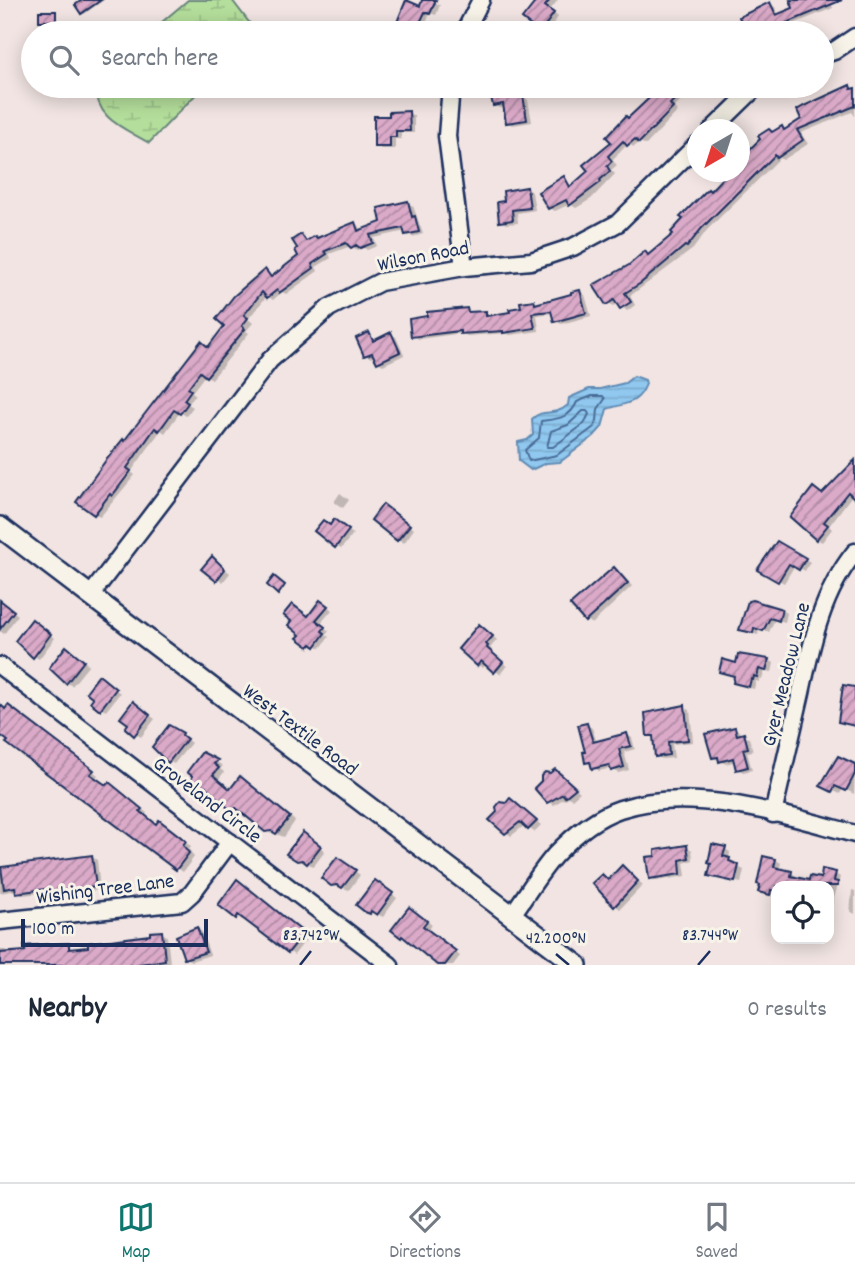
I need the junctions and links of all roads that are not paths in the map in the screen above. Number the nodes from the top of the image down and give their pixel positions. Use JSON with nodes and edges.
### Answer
{"nodes":[{"id":1,"x":481,"y":0,"type":"edge"},
{"id":2,"x":470,"y":21,"type":"edge"},
{"id":3,"x":855,"y":37,"type":"edge"},
{"id":4,"x":834,"y":51,"type":"edge"},
{"id":5,"x":450,"y":98,"type":"edge"},
{"id":6,"x":745,"y":98,"type":"edge"},
{"id":7,"x":723,"y":119,"type":"edge"},
{"id":8,"x":687,"y":155,"type":"edge"},
{"id":9,"x":464,"y":267,"type":"junction"},
{"id":10,"x":0,"y":527,"type":"edge"},
{"id":11,"x":855,"y":552,"type":"edge"},
{"id":12,"x":90,"y":596,"type":"junction"},
{"id":13,"x":0,"y":666,"type":"edge"},
{"id":14,"x":773,"y":814,"type":"junction"},
{"id":15,"x":855,"y":834,"type":"edge"},
{"id":16,"x":230,"y":842,"type":"junction"},
{"id":17,"x":512,"y":916,"type":"junction"},
{"id":18,"x":0,"y":921,"type":"edge"},
{"id":19,"x":390,"y":965,"type":"edge"},
{"id":20,"x":577,"y":965,"type":"edge"}],
"edges":[{"from":1,"to":2,"type":"street"},
{"from":3,"to":4,"type":"street"},
{"from":5,"to":9,"type":"street"},
{"from":6,"to":7,"type":"street"},
{"from":8,"to":9,"type":"street","name":"Wilson Road"},
{"from":9,"to":12,"type":"street","name":"Wilson Road"},
{"from":10,"to":12,"type":"main road","name":"West Textile Road"},
{"from":11,"to":14,"type":"street","name":"Gyer Meadow Lane"},
{"from":12,"to":17,"type":"main road","name":"West Textile Road"},
{"from":13,"to":16,"type":"street","name":"Groveland Circle"},
{"from":14,"to":15,"type":"street"},
{"from":14,"to":17,"type":"street"},
{"from":16,"to":18,"type":"street","name":"Wishing Tree Lane"},
{"from":16,"to":19,"type":"street","name":"Groveland Circle"},
{"from":17,"to":20,"type":"main road","name":"West Textile Road"}]}
